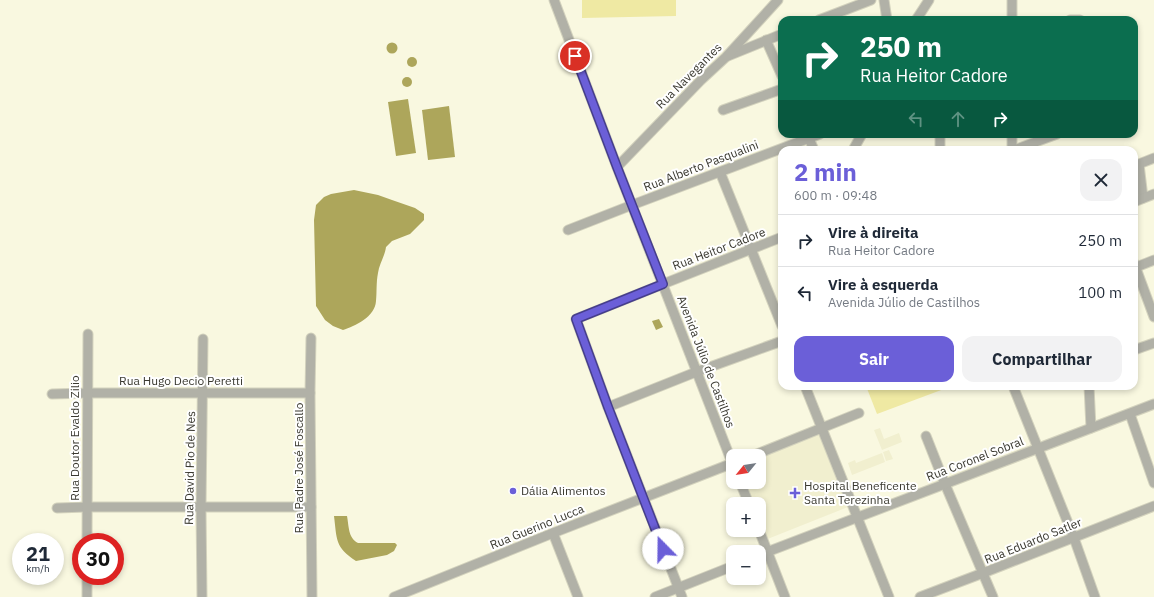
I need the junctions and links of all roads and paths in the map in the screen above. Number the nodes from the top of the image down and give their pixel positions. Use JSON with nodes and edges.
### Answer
{"nodes":[{"id":1,"x":554,"y":0,"type":"edge"},
{"id":2,"x":778,"y":0,"type":"edge"},
{"id":3,"x":871,"y":0,"type":"edge"},
{"id":4,"x":884,"y":0,"type":"edge"},
{"id":5,"x":930,"y":0,"type":"edge"},
{"id":6,"x":1012,"y":0,"type":"edge"},
{"id":7,"x":829,"y":16,"type":"edge"},
{"id":8,"x":886,"y":16,"type":"edge"},
{"id":9,"x":919,"y":16,"type":"edge"},
{"id":10,"x":1012,"y":16,"type":"edge"},
{"id":11,"x":778,"y":36,"type":"edge"},
{"id":12,"x":766,"y":40,"type":"junction"},
{"id":13,"x":726,"y":57,"type":"junction"},
{"id":14,"x":778,"y":67,"type":"edge"},
{"id":15,"x":778,"y":90,"type":"edge"},
{"id":16,"x":724,"y":110,"type":"dead end"},
{"id":17,"x":803,"y":138,"type":"edge"},
{"id":18,"x":1046,"y":138,"type":"edge"},
{"id":19,"x":784,"y":146,"type":"edge"},
{"id":20,"x":1024,"y":146,"type":"edge"},
{"id":21,"x":778,"y":148,"type":"edge"},
{"id":22,"x":1154,"y":158,"type":"edge"},
{"id":23,"x":617,"y":167,"type":"junction"},
{"id":24,"x":720,"y":172,"type":"junction"},
{"id":25,"x":1154,"y":194,"type":"edge"},
{"id":26,"x":1144,"y":198,"type":"junction"},
{"id":27,"x":1138,"y":200,"type":"edge"},
{"id":28,"x":632,"y":205,"type":"junction"},
{"id":29,"x":568,"y":230,"type":"dead end"},
{"id":30,"x":778,"y":239,"type":"edge"},
{"id":31,"x":751,"y":249,"type":"junction"},
{"id":32,"x":1154,"y":260,"type":"edge"},
{"id":33,"x":1138,"y":265,"type":"edge"},
{"id":34,"x":1138,"y":274,"type":"edge"},
{"id":35,"x":663,"y":284,"type":"junction"},
{"id":36,"x":778,"y":316,"type":"edge"},
{"id":37,"x":1154,"y":317,"type":"edge"},
{"id":38,"x":88,"y":334,"type":"dead end"},
{"id":39,"x":311,"y":338,"type":"dead end"},
{"id":40,"x":203,"y":339,"type":"dead end"},
{"id":41,"x":778,"y":342,"type":"edge"},
{"id":42,"x":1154,"y":343,"type":"edge"},
{"id":43,"x":1138,"y":349,"type":"edge"},
{"id":44,"x":696,"y":372,"type":"junction"},
{"id":45,"x":807,"y":390,"type":"edge"},
{"id":46,"x":1015,"y":390,"type":"edge"},
{"id":47,"x":1089,"y":390,"type":"edge"},
{"id":48,"x":88,"y":392,"type":"junction"},
{"id":49,"x":203,"y":393,"type":"junction"},
{"id":50,"x":310,"y":393,"type":"junction"},
{"id":51,"x":52,"y":394,"type":"dead end"},
{"id":52,"x":1154,"y":404,"type":"edge"},
{"id":53,"x":608,"y":407,"type":"junction"},
{"id":54,"x":859,"y":413,"type":"dead end"},
{"id":55,"x":1130,"y":414,"type":"junction"},
{"id":56,"x":822,"y":428,"type":"junction"},
{"id":57,"x":1091,"y":428,"type":"junction"},
{"id":58,"x":926,"y":436,"type":"dead end"},
{"id":59,"x":1037,"y":448,"type":"junction"},
{"id":60,"x":727,"y":449,"type":"edge"},
{"id":61,"x":766,"y":450,"type":"edge"},
{"id":62,"x":726,"y":467,"type":"edge"},
{"id":63,"x":1154,"y":483,"type":"edge"},
{"id":64,"x":945,"y":484,"type":"junction"},
{"id":65,"x":643,"y":497,"type":"junction"},
{"id":66,"x":1154,"y":506,"type":"edge"},
{"id":67,"x":87,"y":507,"type":"junction"},
{"id":68,"x":311,"y":507,"type":"junction"},
{"id":69,"x":56,"y":508,"type":"dead end"},
{"id":70,"x":201,"y":508,"type":"junction"},
{"id":71,"x":857,"y":517,"type":"junction"},
{"id":72,"x":87,"y":533,"type":"edge"},
{"id":73,"x":553,"y":533,"type":"junction"},
{"id":74,"x":1074,"y":538,"type":"junction"},
{"id":75,"x":766,"y":553,"type":"edge"},
{"id":76,"x":766,"y":560,"type":"edge"},
{"id":77,"x":726,"y":569,"type":"edge"},
{"id":78,"x":983,"y":573,"type":"junction"},
{"id":79,"x":87,"y":585,"type":"edge"},
{"id":80,"x":678,"y":587,"type":"junction"},
{"id":81,"x":87,"y":597,"type":"edge"},
{"id":82,"x":202,"y":597,"type":"edge"},
{"id":83,"x":312,"y":597,"type":"edge"},
{"id":84,"x":394,"y":597,"type":"edge"},
{"id":85,"x":578,"y":597,"type":"edge"},
{"id":86,"x":655,"y":597,"type":"edge"},
{"id":87,"x":682,"y":597,"type":"edge"},
{"id":88,"x":785,"y":597,"type":"edge"},
{"id":89,"x":889,"y":597,"type":"edge"},
{"id":90,"x":920,"y":597,"type":"edge"},
{"id":91,"x":992,"y":597,"type":"edge"},
{"id":92,"x":1095,"y":597,"type":"edge"}],
"edges":[{"from":1,"to":23,"type":"street","name":"Avenida Júlio de Castilhos"},
{"from":2,"to":13,"type":"street","name":"Rua Navegantes"},
{"from":3,"to":7,"type":"street"},
{"from":4,"to":8,"type":"street"},
{"from":5,"to":9,"type":"street"},
{"from":6,"to":10,"type":"street"},
{"from":11,"to":12,"type":"street"},
{"from":12,"to":13,"type":"street"},
{"from":12,"to":14,"type":"street"},
{"from":13,"to":23,"type":"street","name":"Rua Navegantes"},
{"from":15,"to":16,"type":"street"},
{"from":17,"to":19,"type":"street","name":"Rua Alberto Pasqualini"},
{"from":18,"to":20,"type":"street"},
{"from":21,"to":24,"type":"street","name":"Rua Alberto Pasqualini"},
{"from":22,"to":26,"type":"street"},
{"from":23,"to":28,"type":"street","name":"Avenida Júlio de Castilhos"},
{"from":24,"to":28,"type":"street","name":"Rua Alberto Pasqualini"},
{"from":24,"to":31,"type":"street"},
{"from":25,"to":26,"type":"street"},
{"from":26,"to":27,"type":"street"},
{"from":28,"to":29,"type":"street","name":"Rua Alberto Pasqualini"},
{"from":28,"to":35,"type":"street","name":"Avenida Júlio de Castilhos"},
{"from":30,"to":31,"type":"street","name":"Rua Heitor Cadore"},
{"from":31,"to":35,"type":"street","name":"Rua Heitor Cadore"},
{"from":31,"to":36,"type":"street"},
{"from":32,"to":33,"type":"street"},
{"from":34,"to":37,"type":"street"},
{"from":35,"to":44,"type":"street","name":"Avenida Júlio de Castilhos"},
{"from":35,"to":53,"type":"street","name":"Rua Heitor Cadore"},
{"from":38,"to":48,"type":"street","name":"Rua Doutor Evaldo Zilio"},
{"from":39,"to":50,"type":"street","name":"Rua Padre José Foscallo"},
{"from":40,"to":49,"type":"street","name":"Rua David Pio de Nes"},
{"from":41,"to":44,"type":"street"},
{"from":42,"to":43,"type":"street"},
{"from":44,"to":53,"type":"street"},
{"from":44,"to":60,"type":"street","name":"Avenida Júlio de Castilhos"},
{"from":45,"to":56,"type":"street"},
{"from":46,"to":59,"type":"street"},
{"from":47,"to":57,"type":"street"},
{"from":48,"to":49,"type":"street","name":"Rua Hugo Decio Peretti"},
{"from":48,"to":51,"type":"street","name":"Rua Hugo Decio Peretti"},
{"from":48,"to":67,"type":"street","name":"Rua Doutor Evaldo Zilio"},
{"from":49,"to":50,"type":"street","name":"Rua Hugo Decio Peretti"},
{"from":49,"to":70,"type":"street","name":"Rua David Pio de Nes"},
{"from":50,"to":68,"type":"street","name":"Rua Padre José Foscallo"},
{"from":52,"to":55,"type":"street","name":"Rua Coronel Sobral"},
{"from":53,"to":65,"type":"street"},
{"from":54,"to":56,"type":"street"},
{"from":55,"to":57,"type":"street","name":"Rua Coronel Sobral"},
{"from":55,"to":63,"type":"street"},
{"from":56,"to":61,"type":"street"},
{"from":56,"to":71,"type":"street"},
{"from":57,"to":59,"type":"street","name":"Rua Coronel Sobral"},
{"from":58,"to":64,"type":"street"},
{"from":59,"to":64,"type":"street","name":"Rua Coronel Sobral"},
{"from":59,"to":74,"type":"street"},
{"from":62,"to":65,"type":"street","name":"Rua Guerino Lucca"},
{"from":64,"to":71,"type":"street","name":"Rua Coronel Sobral"},
{"from":64,"to":78,"type":"street"},
{"from":65,"to":73,"type":"street","name":"Rua Guerino Lucca"},
{"from":65,"to":80,"type":"street"},
{"from":66,"to":74,"type":"street","name":"Rua Eduardo Satler"},
{"from":67,"to":69,"type":"street"},
{"from":67,"to":70,"type":"street"},
{"from":67,"to":72,"type":"street","name":"Rua Doutor Evaldo Zilio"},
{"from":68,"to":70,"type":"street"},
{"from":68,"to":83,"type":"street","name":"Rua Padre José Foscallo"},
{"from":70,"to":82,"type":"street","name":"Rua David Pio de Nes"},
{"from":71,"to":75,"type":"street","name":"Rua Coronel Sobral"},
{"from":71,"to":89,"type":"street"},
{"from":73,"to":84,"type":"street","name":"Rua Guerino Lucca"},
{"from":73,"to":85,"type":"street"},
{"from":74,"to":78,"type":"street","name":"Rua Eduardo Satler"},
{"from":74,"to":92,"type":"street"},
{"from":76,"to":88,"type":"street"},
{"from":77,"to":80,"type":"street"},
{"from":78,"to":90,"type":"street","name":"Rua Eduardo Satler"},
{"from":78,"to":91,"type":"street"},
{"from":79,"to":81,"type":"street"},
{"from":80,"to":86,"type":"street"},
{"from":80,"to":87,"type":"street"}]}
